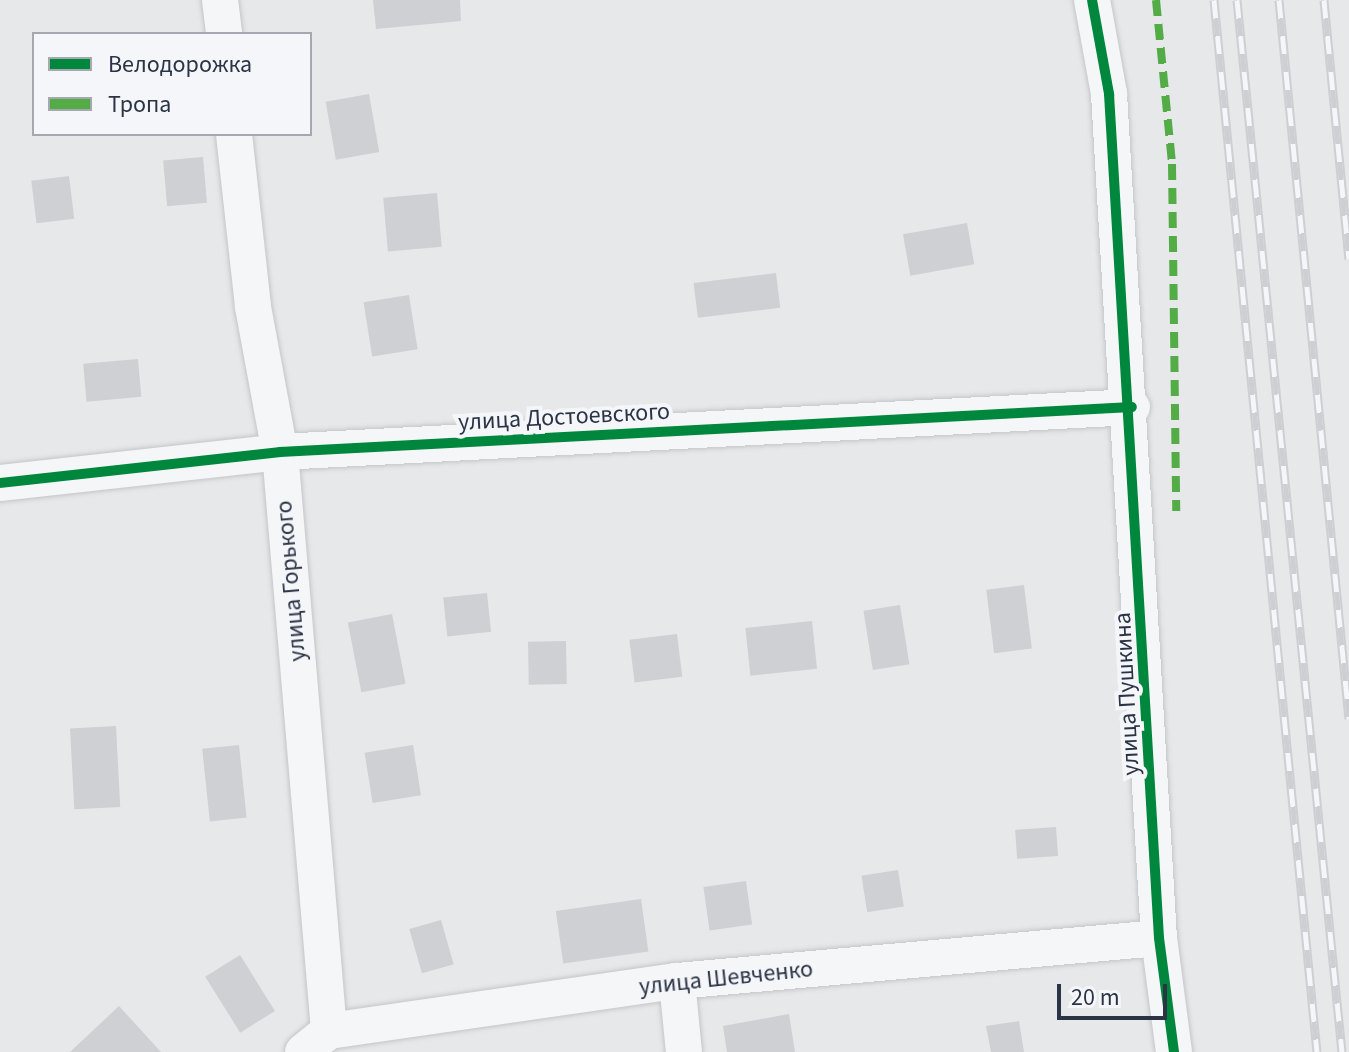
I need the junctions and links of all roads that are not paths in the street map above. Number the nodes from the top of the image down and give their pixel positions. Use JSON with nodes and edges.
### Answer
{"nodes":[{"id":1,"x":220,"y":0,"type":"edge"},
{"id":2,"x":1092,"y":0,"type":"edge"},
{"id":3,"x":224,"y":32,"type":"edge"},
{"id":4,"x":234,"y":136,"type":"edge"},
{"id":5,"x":1132,"y":407,"type":"junction"},
{"id":6,"x":280,"y":452,"type":"junction"},
{"id":7,"x":0,"y":483,"type":"edge"},
{"id":8,"x":1159,"y":938,"type":"junction"},
{"id":9,"x":677,"y":981,"type":"junction"},
{"id":10,"x":316,"y":1041,"type":"edge"},
{"id":11,"x":684,"y":1052,"type":"edge"},
{"id":12,"x":1174,"y":1052,"type":"edge"}],
"edges":[{"from":1,"to":3,"type":"street"},
{"from":2,"to":5,"type":"street","name":"улица Пушкина"},
{"from":4,"to":6,"type":"street","name":"улица Горького"},
{"from":5,"to":6,"type":"street","name":"улица Достоевского"},
{"from":5,"to":8,"type":"street","name":"улица Пушкина"},
{"from":6,"to":7,"type":"street","name":"улица Достоевского"},
{"from":6,"to":10,"type":"street","name":"улица Горького"},
{"from":8,"to":9,"type":"street","name":"улица Шевченко"},
{"from":8,"to":12,"type":"street","name":"улица Пушкина"},
{"from":9,"to":10,"type":"street","name":"улица Шевченко"},
{"from":9,"to":11,"type":"street"}]}
